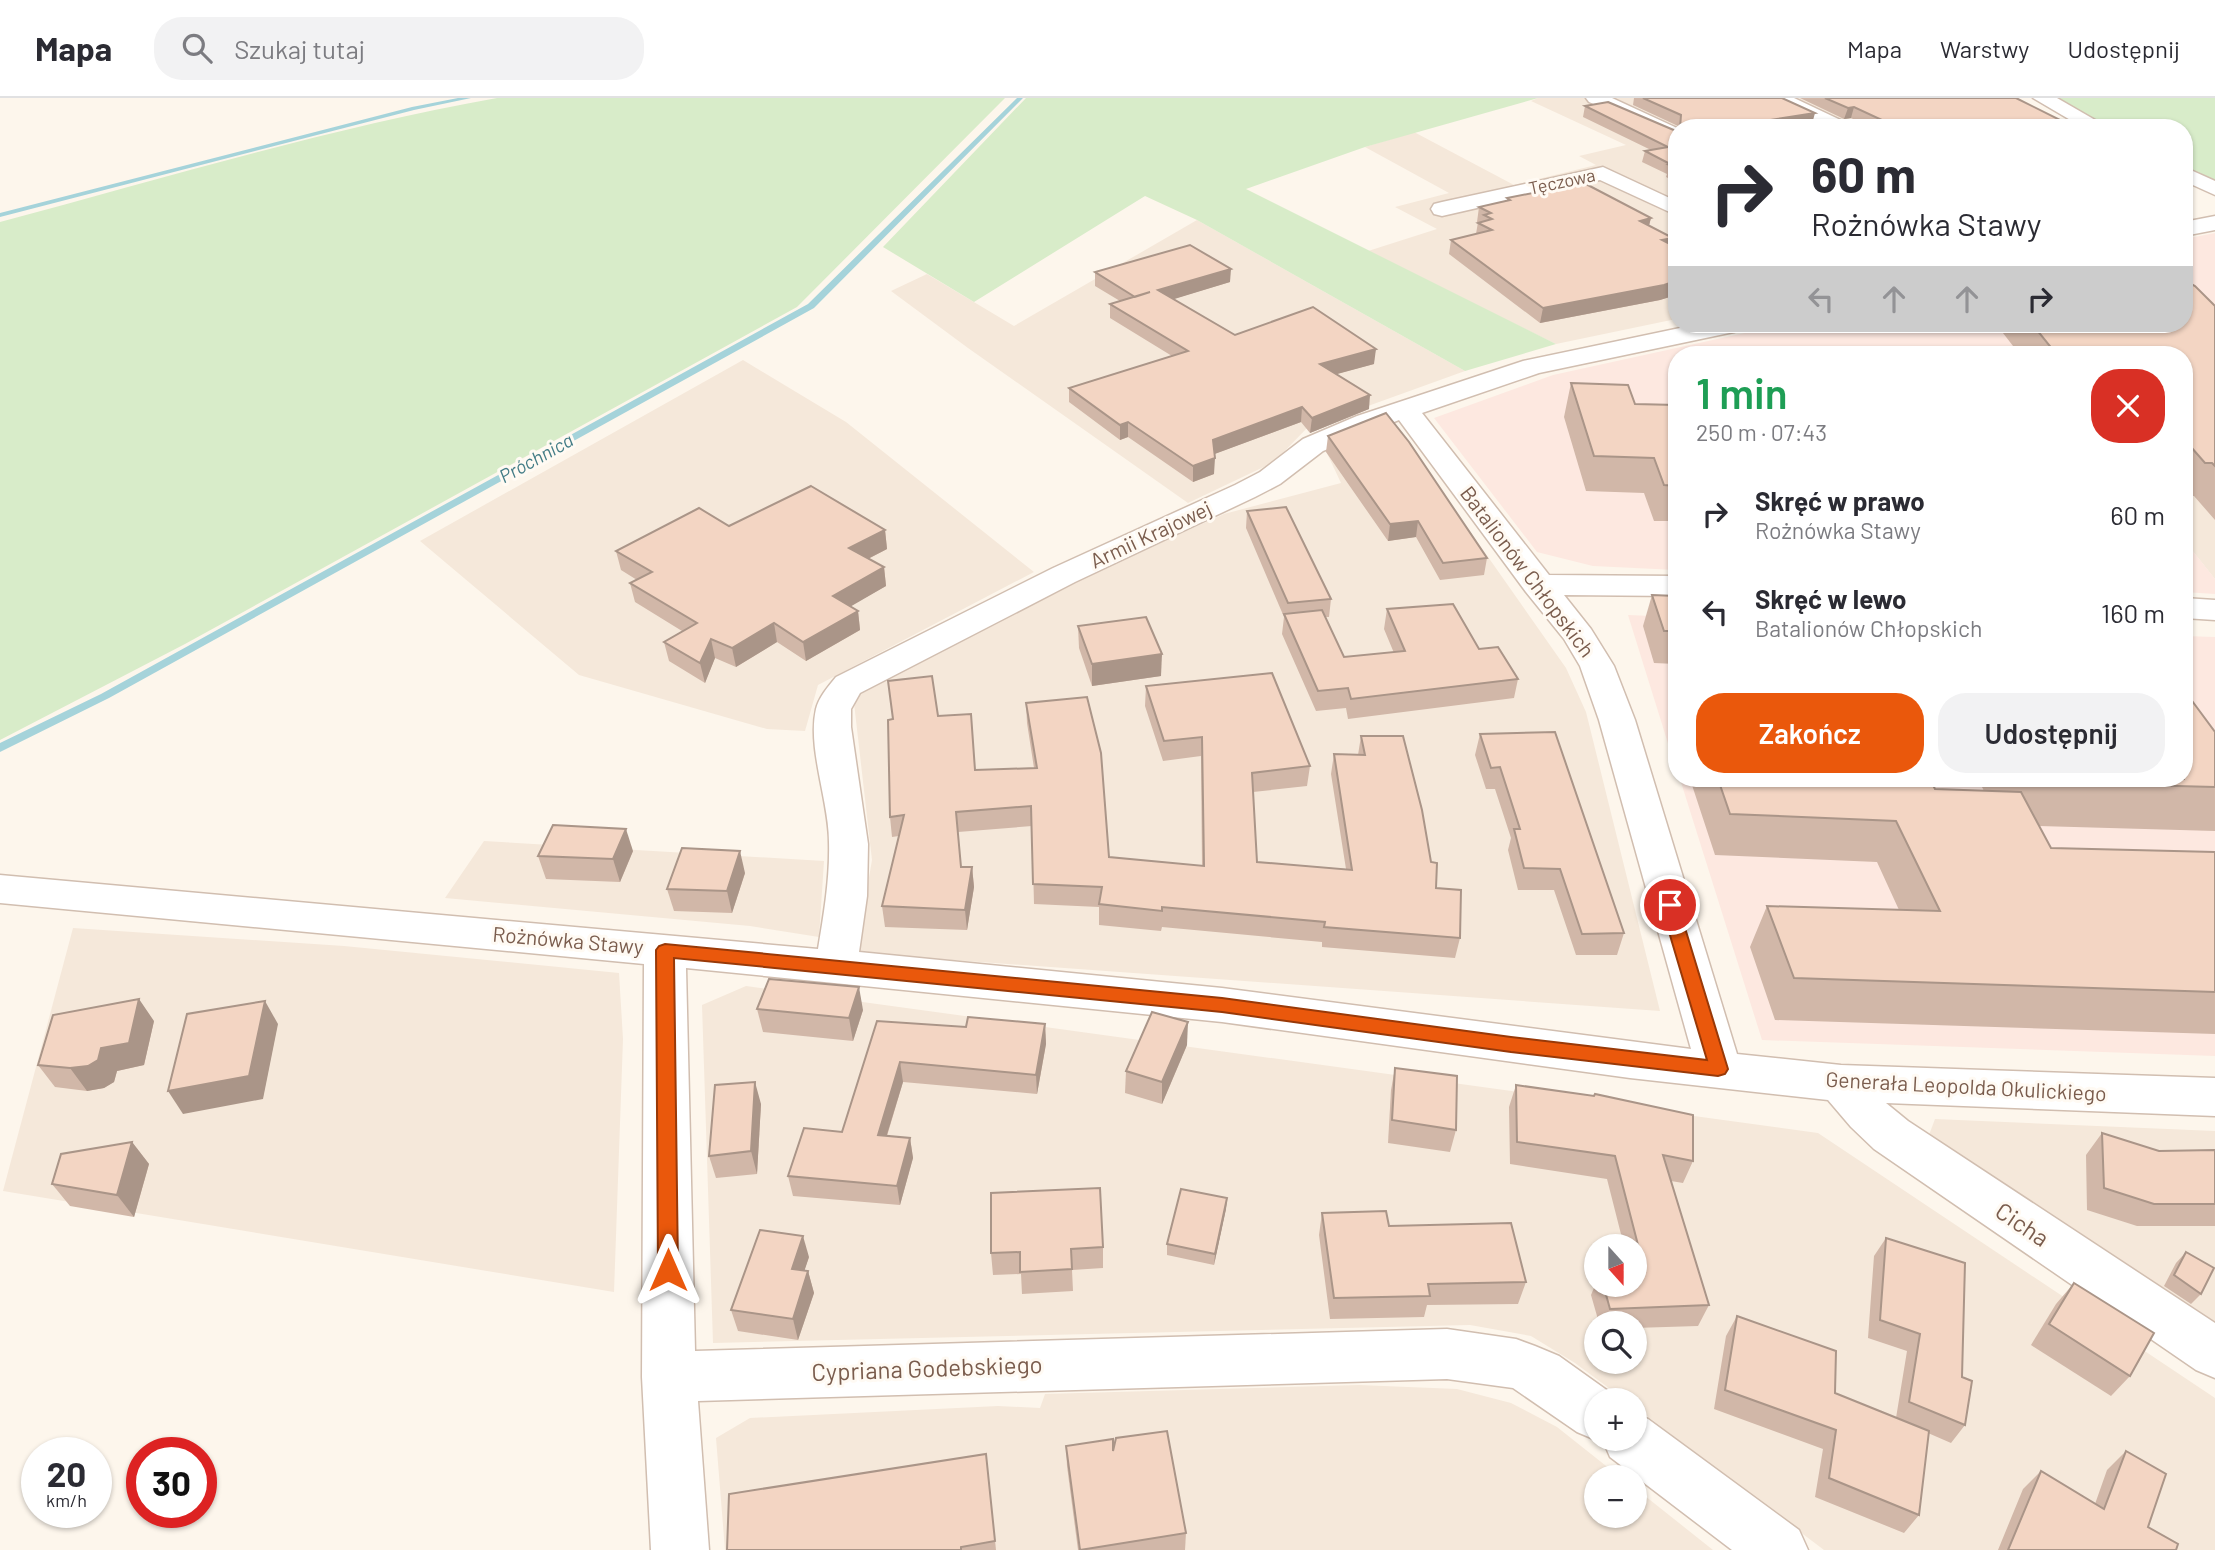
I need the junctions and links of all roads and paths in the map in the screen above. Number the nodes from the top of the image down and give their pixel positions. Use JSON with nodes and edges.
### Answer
{"nodes":[{"id":1,"x":1596,"y":98,"type":"edge"},
{"id":2,"x":1779,"y":98,"type":"edge"},
{"id":3,"x":2043,"y":98,"type":"edge"},
{"id":4,"x":1823,"y":119,"type":"edge"},
{"id":5,"x":2082,"y":119,"type":"edge"},
{"id":6,"x":1668,"y":131,"type":"edge"},
{"id":7,"x":2193,"y":178,"type":"edge"},
{"id":8,"x":2215,"y":189,"type":"edge"},
{"id":9,"x":1668,"y":205,"type":"edge"},
{"id":10,"x":1442,"y":209,"type":"dead end"},
{"id":11,"x":2215,"y":223,"type":"edge"},
{"id":12,"x":2193,"y":227,"type":"edge"},
{"id":13,"x":1692,"y":333,"type":"edge"},
{"id":14,"x":1405,"y":410,"type":"junction"},
{"id":15,"x":1537,"y":584,"type":"junction"},
{"id":16,"x":1668,"y":586,"type":"edge"},
{"id":17,"x":2193,"y":609,"type":"edge"},
{"id":18,"x":2215,"y":610,"type":"edge"},
{"id":19,"x":0,"y":889,"type":"edge"},
{"id":20,"x":665,"y":950,"type":"junction"},
{"id":21,"x":836,"y":966,"type":"junction"},
{"id":22,"x":1718,"y":1069,"type":"junction"},
{"id":23,"x":1841,"y":1083,"type":"junction"},
{"id":24,"x":2215,"y":1097,"type":"edge"},
{"id":25,"x":2215,"y":1353,"type":"edge"},
{"id":26,"x":669,"y":1377,"type":"junction"},
{"id":27,"x":1584,"y":1405,"type":"edge"},
{"id":28,"x":1646,"y":1451,"type":"edge"},
{"id":29,"x":680,"y":1550,"type":"edge"},
{"id":30,"x":1779,"y":1550,"type":"edge"}],
"edges":[{"from":1,"to":6,"type":"street"},
{"from":2,"to":4,"type":"street"},
{"from":3,"to":5,"type":"street"},
{"from":7,"to":8,"type":"street"},
{"from":9,"to":10,"type":"street","name":"Tęczowa"},
{"from":11,"to":12,"type":"street"},
{"from":13,"to":14,"type":"street","name":"Armii Krajowej"},
{"from":14,"to":15,"type":"street","name":"Batalionów Chłopskich"},
{"from":14,"to":21,"type":"street","name":"Armii Krajowej"},
{"from":15,"to":16,"type":"street"},
{"from":15,"to":22,"type":"street","name":"Batalionów Chłopskich"},
{"from":17,"to":18,"type":"street"},
{"from":19,"to":20,"type":"street","name":"Rożnówka Stawy"},
{"from":20,"to":21,"type":"street","name":"Rożnówka Stawy"},
{"from":20,"to":26,"type":"street"},
{"from":21,"to":22,"type":"street","name":"Rożnówka Stawy"},
{"from":22,"to":23,"type":"street","name":"Generała Leopolda Okulickiego"},
{"from":23,"to":24,"type":"street","name":"Generała Leopolda Okulickiego"},
{"from":23,"to":25,"type":"street","name":"Cicha"},
{"from":26,"to":27,"type":"street","name":"Cypriana Godebskiego"},
{"from":26,"to":29,"type":"street"},
{"from":28,"to":30,"type":"street"}]}
